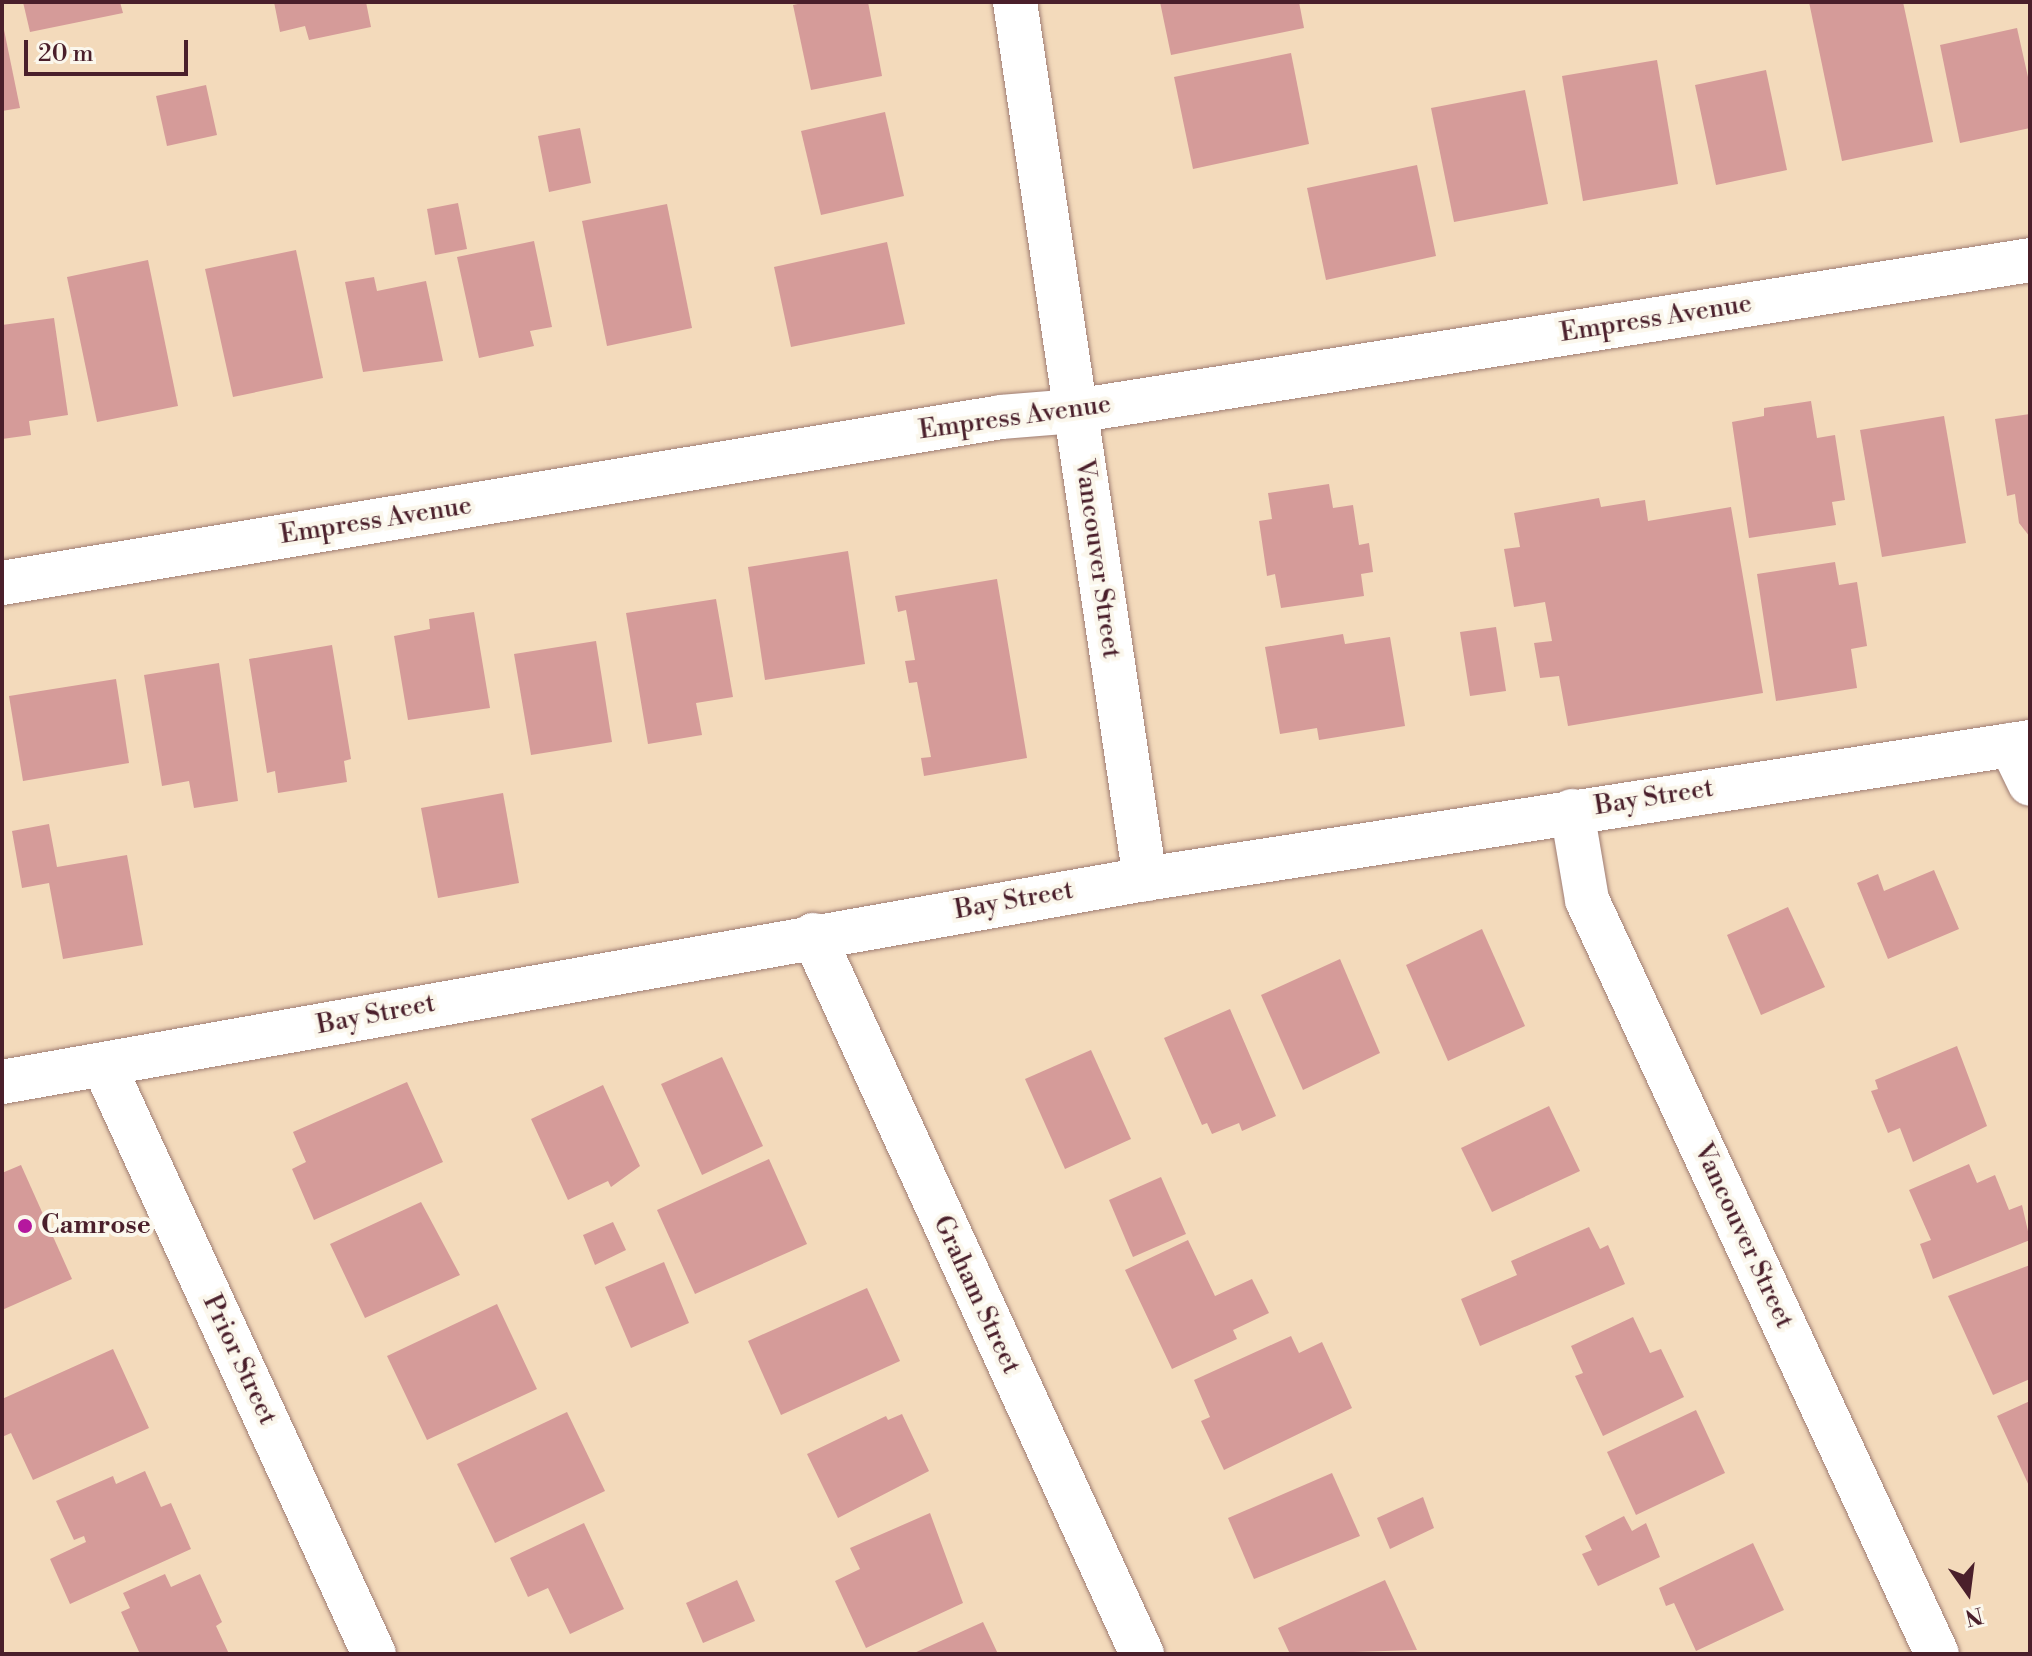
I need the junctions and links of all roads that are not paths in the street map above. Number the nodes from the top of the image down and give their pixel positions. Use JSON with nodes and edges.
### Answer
{"nodes":[{"id":1,"x":1015,"y":2,"type":"edge"},
{"id":2,"x":2030,"y":260,"type":"edge"},
{"id":3,"x":1075,"y":411,"type":"junction"},
{"id":4,"x":2,"y":583,"type":"edge"},
{"id":5,"x":2021,"y":743,"type":"edge"},
{"id":6,"x":2030,"y":784,"type":"edge"},
{"id":7,"x":1572,"y":811,"type":"junction"},
{"id":8,"x":1145,"y":879,"type":"junction"},
{"id":9,"x":813,"y":935,"type":"junction"},
{"id":10,"x":104,"y":1066,"type":"junction"},
{"id":11,"x":2,"y":1082,"type":"edge"},
{"id":12,"x":374,"y":1654,"type":"edge"},
{"id":13,"x":1142,"y":1654,"type":"edge"},
{"id":14,"x":1937,"y":1654,"type":"edge"}],
"edges":[{"from":1,"to":3,"type":"street","name":"Vancouver Street"},
{"from":2,"to":3,"type":"street","name":"Empress Avenue"},
{"from":3,"to":4,"type":"street","name":"Empress Avenue"},
{"from":3,"to":8,"type":"street","name":"Vancouver Street"},
{"from":5,"to":6,"type":"street"},
{"from":5,"to":7,"type":"street","name":"Bay Street"},
{"from":7,"to":8,"type":"street","name":"Bay Street"},
{"from":7,"to":14,"type":"street","name":"Vancouver Street"},
{"from":8,"to":9,"type":"street","name":"Bay Street"},
{"from":9,"to":10,"type":"street","name":"Bay Street"},
{"from":9,"to":13,"type":"street","name":"Graham Street"},
{"from":10,"to":11,"type":"street","name":"Bay Street"},
{"from":10,"to":12,"type":"street","name":"Prior Street"}]}
